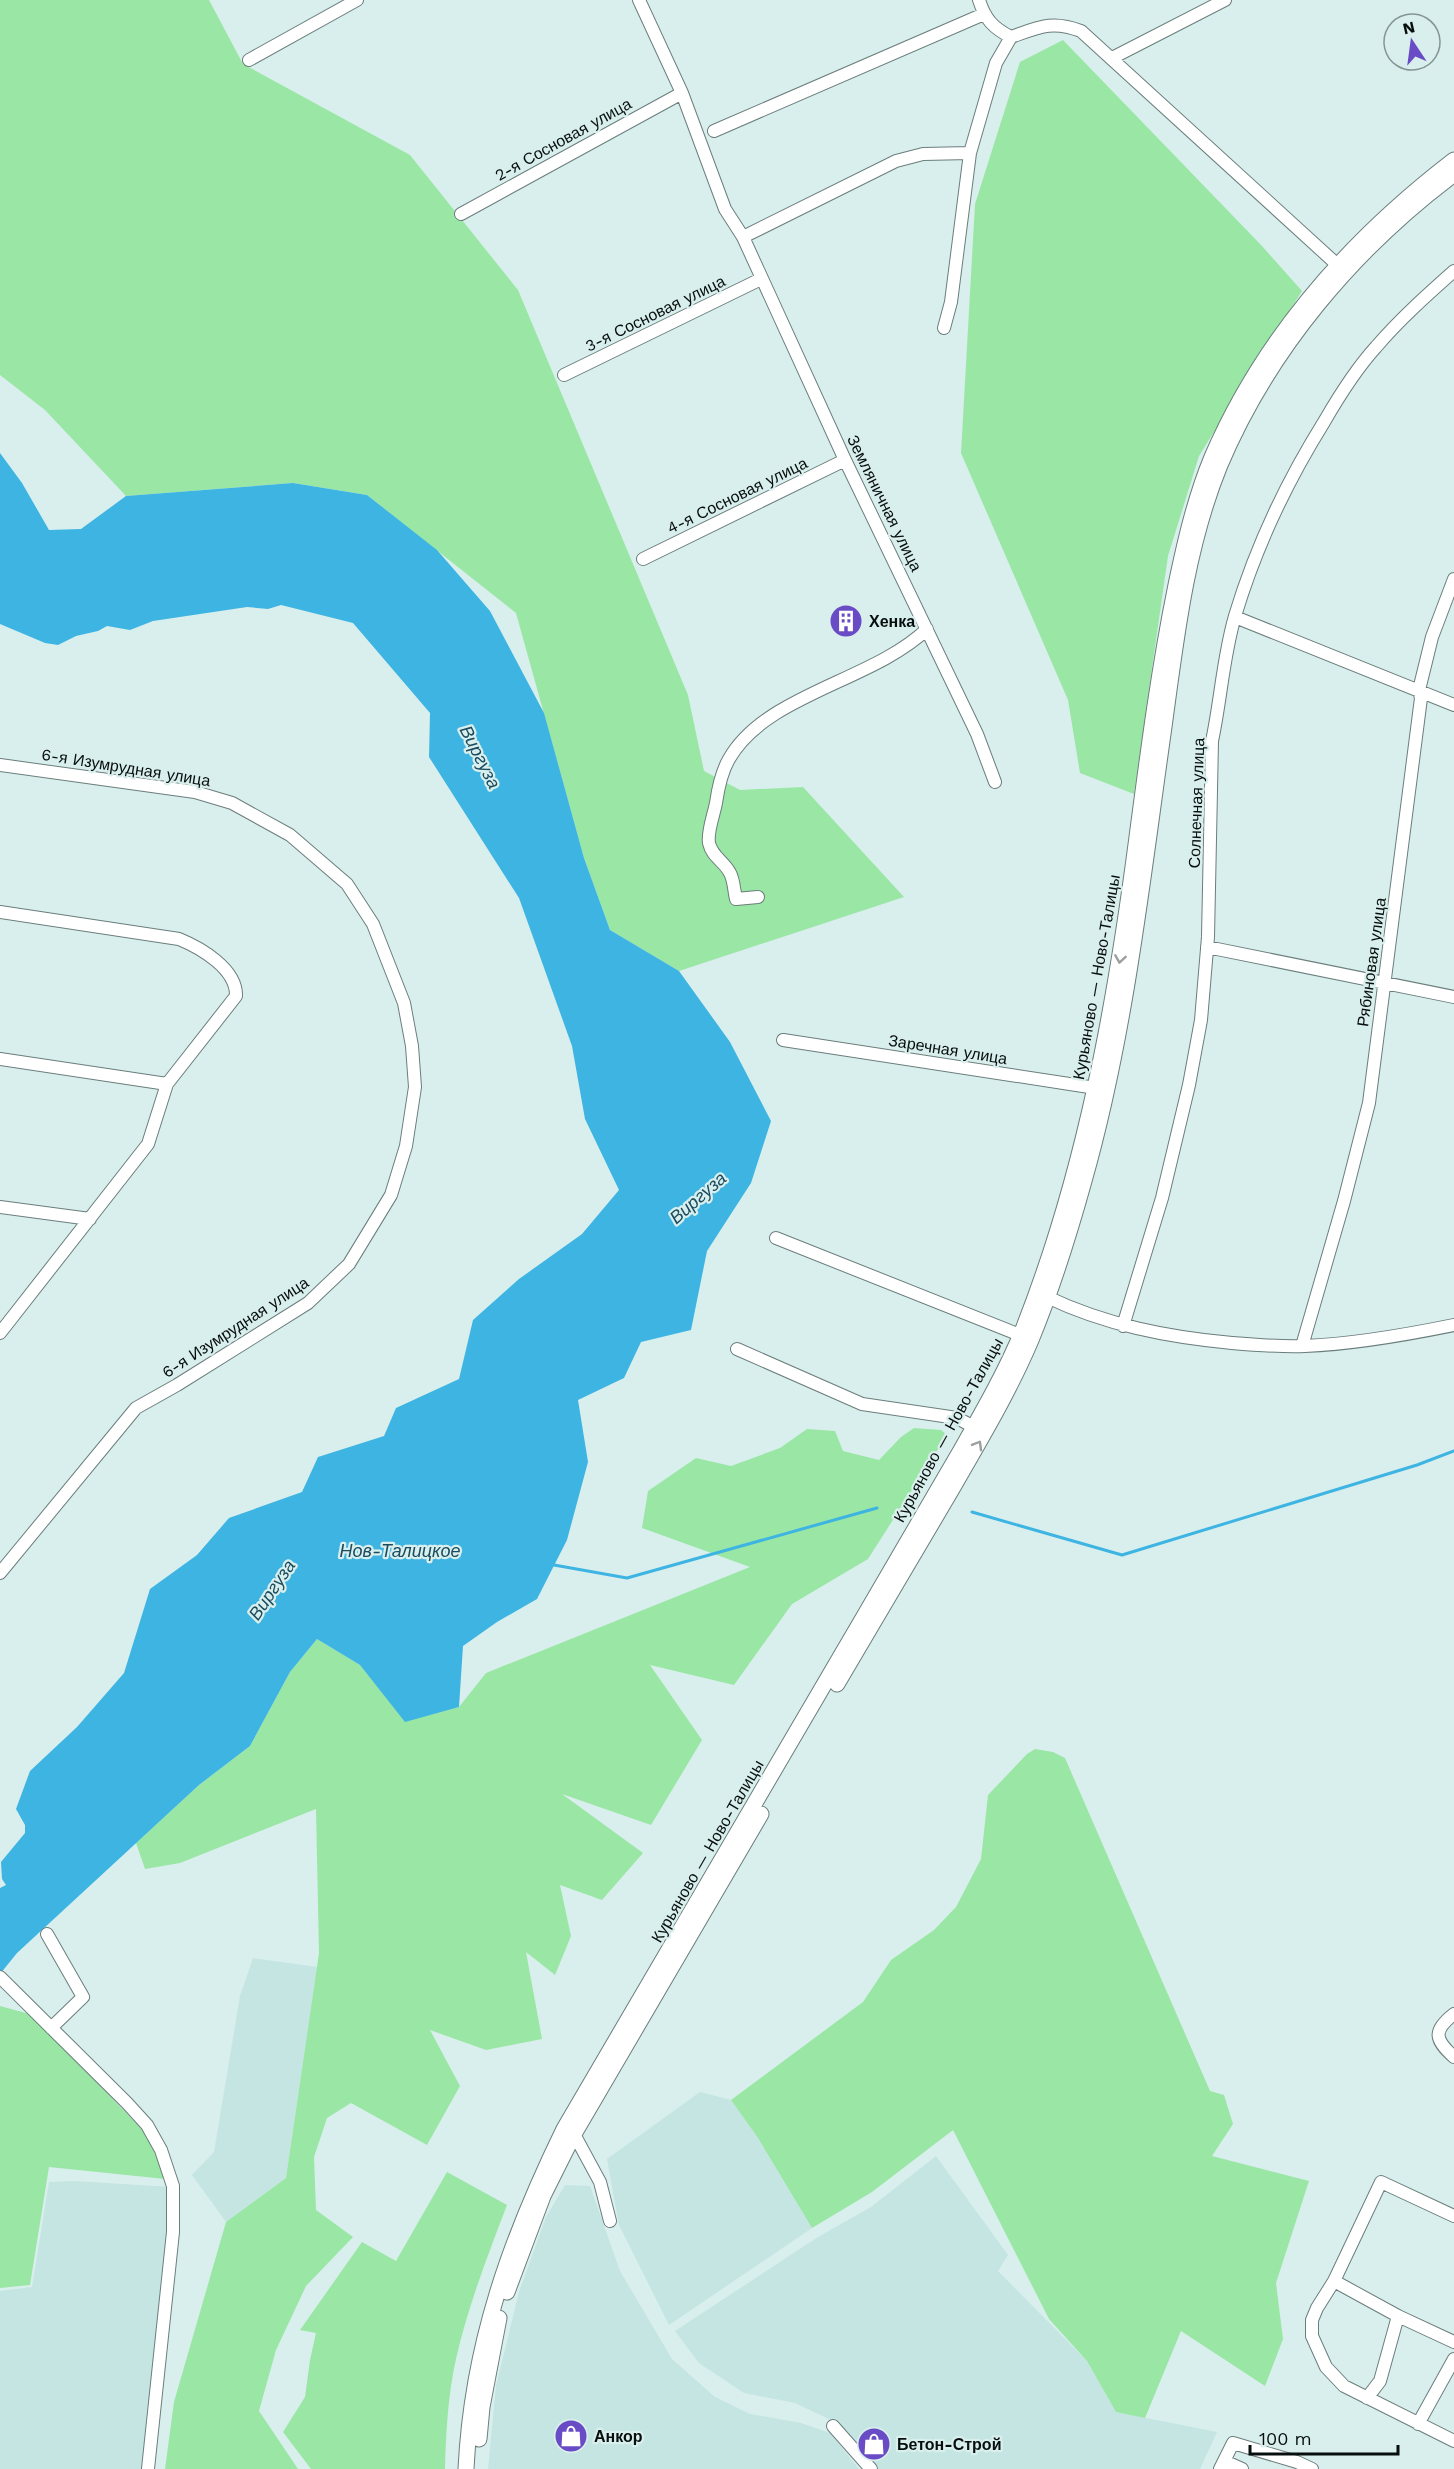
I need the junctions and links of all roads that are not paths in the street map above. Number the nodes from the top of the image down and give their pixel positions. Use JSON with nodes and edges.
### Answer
{"nodes":[{"id":1,"x":357,"y":0,"type":"edge"},
{"id":2,"x":639,"y":0,"type":"edge"},
{"id":3,"x":979,"y":0,"type":"edge"},
{"id":4,"x":1225,"y":0,"type":"edge"},
{"id":5,"x":984,"y":14,"type":"junction"},
{"id":6,"x":1011,"y":37,"type":"junction"},
{"id":7,"x":1112,"y":58,"type":"junction"},
{"id":8,"x":249,"y":60,"type":"dead end"},
{"id":9,"x":682,"y":93,"type":"junction"},
{"id":10,"x":714,"y":131,"type":"dead end"},
{"id":11,"x":970,"y":153,"type":"junction"},
{"id":12,"x":1454,"y":160,"type":"edge"},
{"id":13,"x":1454,"y":174,"type":"edge"},
{"id":14,"x":461,"y":214,"type":"dead end"},
{"id":15,"x":744,"y":237,"type":"junction"},
{"id":16,"x":1341,"y":268,"type":"junction"},
{"id":17,"x":1454,"y":271,"type":"edge"},
{"id":18,"x":761,"y":279,"type":"junction"},
{"id":19,"x":944,"y":328,"type":"dead end"},
{"id":20,"x":564,"y":375,"type":"dead end"},
{"id":21,"x":845,"y":460,"type":"junction"},
{"id":22,"x":643,"y":559,"type":"dead end"},
{"id":23,"x":1454,"y":579,"type":"edge"},
{"id":24,"x":1235,"y":617,"type":"junction"},
{"id":25,"x":927,"y":630,"type":"junction"},
{"id":26,"x":1419,"y":690,"type":"junction"},
{"id":27,"x":1454,"y":705,"type":"edge"},
{"id":28,"x":0,"y":765,"type":"edge"},
{"id":29,"x":995,"y":782,"type":"dead end"},
{"id":30,"x":758,"y":897,"type":"dead end"},
{"id":31,"x":0,"y":912,"type":"edge"},
{"id":32,"x":1207,"y":947,"type":"junction"},
{"id":33,"x":1385,"y":984,"type":"junction"},
{"id":34,"x":1454,"y":997,"type":"edge"},
{"id":35,"x":783,"y":1040,"type":"dead end"},
{"id":36,"x":0,"y":1059,"type":"edge"},
{"id":37,"x":167,"y":1084,"type":"junction"},
{"id":38,"x":1102,"y":1089,"type":"junction"},
{"id":39,"x":0,"y":1207,"type":"edge"},
{"id":40,"x":90,"y":1219,"type":"junction"},
{"id":41,"x":776,"y":1238,"type":"dead end"},
{"id":42,"x":1047,"y":1297,"type":"junction"},
{"id":43,"x":1454,"y":1325,"type":"edge"},
{"id":44,"x":1122,"y":1326,"type":"junction"},
{"id":45,"x":0,"y":1333,"type":"edge"},
{"id":46,"x":1020,"y":1335,"type":"junction"},
{"id":47,"x":1302,"y":1346,"type":"junction"},
{"id":48,"x":737,"y":1349,"type":"dead end"},
{"id":49,"x":974,"y":1427,"type":"junction"},
{"id":50,"x":0,"y":1573,"type":"edge"},
{"id":51,"x":47,"y":1934,"type":"dead end"},
{"id":52,"x":3,"y":1979,"type":"edge"},
{"id":53,"x":1454,"y":2014,"type":"edge"},
{"id":54,"x":51,"y":2028,"type":"junction"},
{"id":55,"x":1454,"y":2057,"type":"edge"},
{"id":56,"x":574,"y":2134,"type":"junction"},
{"id":57,"x":1454,"y":2216,"type":"edge"},
{"id":58,"x":610,"y":2221,"type":"dead end"},
{"id":59,"x":1334,"y":2281,"type":"junction"},
{"id":60,"x":1398,"y":2316,"type":"junction"},
{"id":61,"x":1454,"y":2342,"type":"edge"},
{"id":62,"x":1454,"y":2359,"type":"edge"},
{"id":63,"x":1366,"y":2398,"type":"junction"},
{"id":64,"x":1418,"y":2424,"type":"junction"},
{"id":65,"x":833,"y":2426,"type":"dead end"},
{"id":66,"x":1454,"y":2441,"type":"edge"},
{"id":67,"x":1222,"y":2465,"type":"edge"},
{"id":68,"x":148,"y":2469,"type":"edge"},
{"id":69,"x":466,"y":2469,"type":"edge"},
{"id":70,"x":477,"y":2469,"type":"edge"},
{"id":71,"x":872,"y":2469,"type":"edge"},
{"id":72,"x":1242,"y":2469,"type":"edge"},
{"id":73,"x":1312,"y":2469,"type":"edge"}],
"edges":[{"from":1,"to":8,"type":"street"},
{"from":2,"to":9,"type":"street","name":"Земляничная улица"},
{"from":3,"to":5,"type":"street"},
{"from":4,"to":7,"type":"street"},
{"from":5,"to":6,"type":"street"},
{"from":5,"to":10,"type":"street"},
{"from":6,"to":7,"type":"street"},
{"from":6,"to":11,"type":"street"},
{"from":7,"to":16,"type":"street"},
{"from":9,"to":14,"type":"street","name":"2-я Сосновая улица"},
{"from":9,"to":15,"type":"street","name":"Земляничная улица"},
{"from":11,"to":15,"type":"street"},
{"from":11,"to":19,"type":"street"},
{"from":12,"to":16,"type":"main road","name":"Курьяново — Ново-Талицы"},
{"from":13,"to":16,"type":"main road","name":"Курьяново — Ново-Талицы"},
{"from":15,"to":18,"type":"street","name":"Земляничная улица"},
{"from":16,"to":38,"type":"main road","name":"Курьяново — Ново-Талицы"},
{"from":17,"to":24,"type":"street","name":"Солнечная улица"},
{"from":18,"to":20,"type":"street","name":"3-я Сосновая улица"},
{"from":18,"to":21,"type":"street","name":"Земляничная улица"},
{"from":21,"to":22,"type":"street","name":"4-я Сосновая улица"},
{"from":21,"to":25,"type":"street","name":"Земляничная улица"},
{"from":23,"to":26,"type":"street","name":"Рябиновая улица"},
{"from":24,"to":26,"type":"street"},
{"from":24,"to":32,"type":"street","name":"Солнечная улица"},
{"from":25,"to":29,"type":"street","name":"Земляничная улица"},
{"from":25,"to":30,"type":"street"},
{"from":26,"to":27,"type":"street"},
{"from":26,"to":33,"type":"street","name":"Рябиновая улица"},
{"from":28,"to":50,"type":"street","name":"6-я Изумрудная улица"},
{"from":31,"to":37,"type":"street"},
{"from":32,"to":33,"type":"street"},
{"from":32,"to":44,"type":"street","name":"Солнечная улица"},
{"from":33,"to":34,"type":"street"},
{"from":33,"to":47,"type":"street","name":"Рябиновая улица"},
{"from":35,"to":38,"type":"street","name":"Заречная улица"},
{"from":36,"to":37,"type":"street"},
{"from":37,"to":40,"type":"street"},
{"from":38,"to":42,"type":"main road","name":"Курьяново — Ново-Талицы"},
{"from":38,"to":46,"type":"main road","name":"Курьяново — Ново-Талицы"},
{"from":39,"to":40,"type":"street"},
{"from":40,"to":45,"type":"street"},
{"from":41,"to":46,"type":"street"},
{"from":42,"to":44,"type":"street"},
{"from":56,"to":42,"type":"main road","name":"Курьяново — Ново-Талицы","one_way":true},
{"from":43,"to":47,"type":"street"},
{"from":44,"to":47,"type":"street"},
{"from":46,"to":49,"type":"main road","name":"Курьяново — Ново-Талицы"},
{"from":48,"to":49,"type":"street"},
{"from":49,"to":69,"type":"main road","name":"Курьяново — Ново-Талицы"},
{"from":51,"to":54,"type":"street"},
{"from":52,"to":54,"type":"street"},
{"from":53,"to":55,"type":"street"},
{"from":54,"to":68,"type":"street"},
{"from":56,"to":58,"type":"street"},
{"from":56,"to":70,"type":"main road","name":"Курьяново — Ново-Талицы"},
{"from":57,"to":59,"type":"street"},
{"from":59,"to":60,"type":"street"},
{"from":59,"to":63,"type":"street"},
{"from":60,"to":61,"type":"street"},
{"from":60,"to":63,"type":"street"},
{"from":62,"to":64,"type":"street"},
{"from":63,"to":64,"type":"street"},
{"from":64,"to":66,"type":"street"},
{"from":65,"to":71,"type":"street"},
{"from":67,"to":72,"type":"street"},
{"from":67,"to":73,"type":"street"}]}
